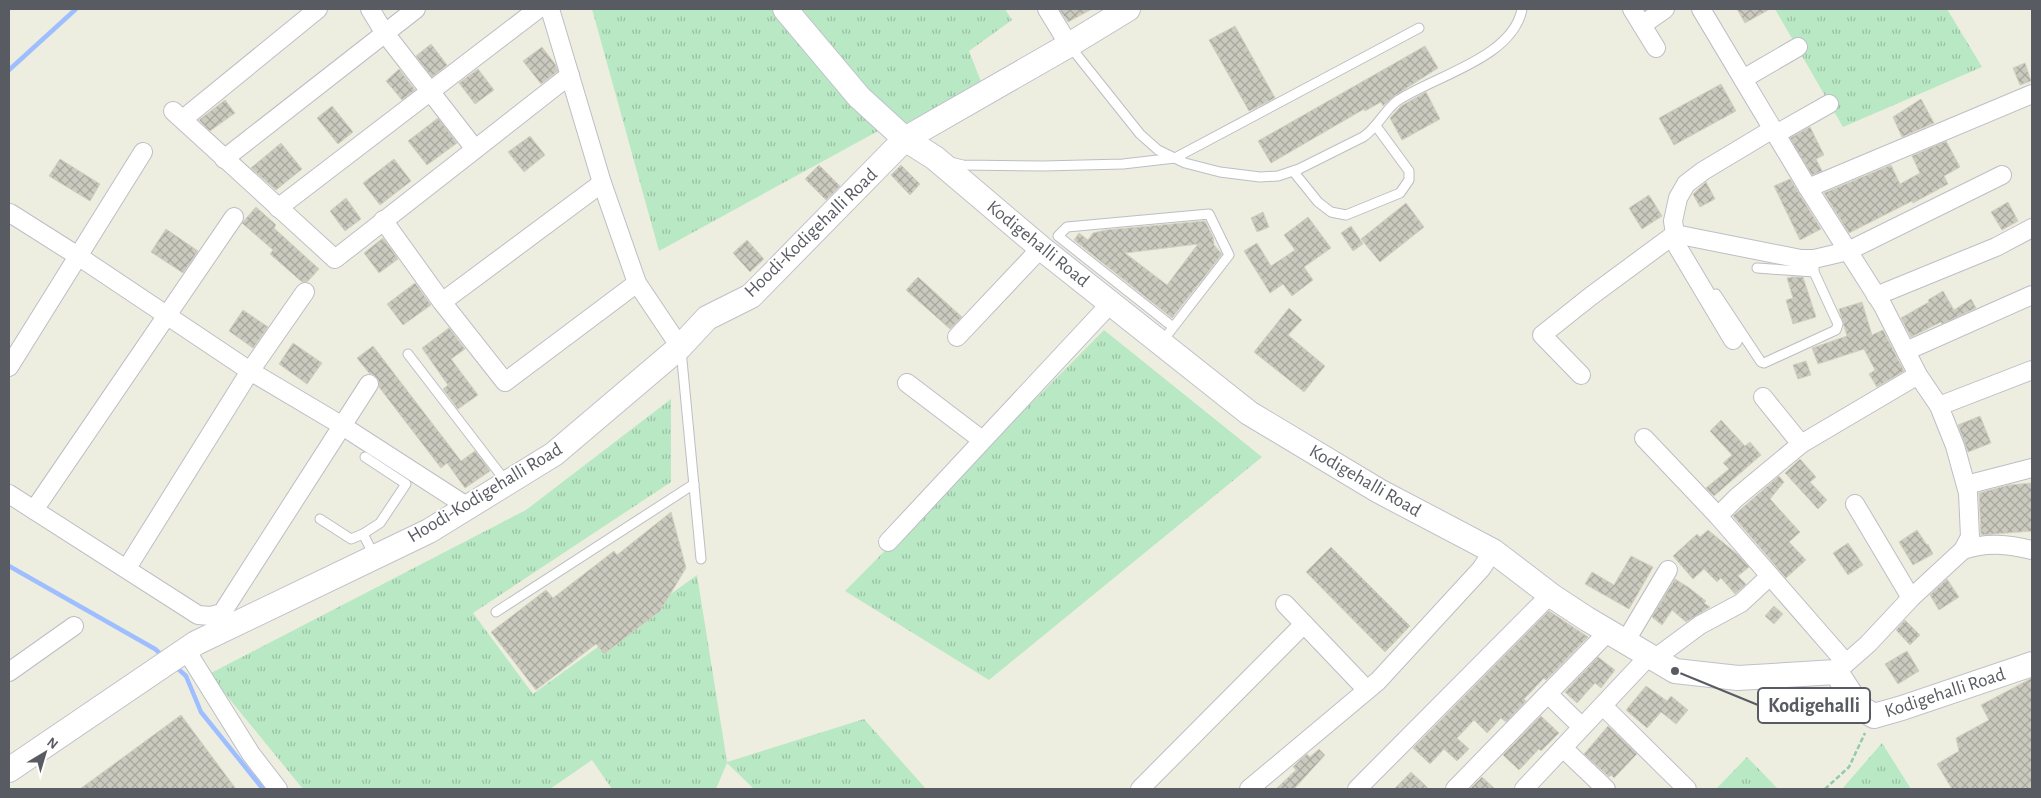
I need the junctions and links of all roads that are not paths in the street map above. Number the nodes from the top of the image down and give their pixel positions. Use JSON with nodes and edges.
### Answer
{"nodes":[{"id":1,"x":318,"y":9,"type":"edge"},
{"id":2,"x":370,"y":9,"type":"edge"},
{"id":3,"x":416,"y":9,"type":"edge"},
{"id":4,"x":538,"y":9,"type":"edge"},
{"id":5,"x":550,"y":9,"type":"edge"},
{"id":6,"x":785,"y":9,"type":"edge"},
{"id":7,"x":1047,"y":9,"type":"edge"},
{"id":8,"x":1126,"y":9,"type":"edge"},
{"id":9,"x":1522,"y":9,"type":"edge"},
{"id":10,"x":1632,"y":9,"type":"edge"},
{"id":11,"x":1665,"y":9,"type":"edge"},
{"id":12,"x":1701,"y":9,"type":"edge"},
{"id":13,"x":1642,"y":24,"type":"junction"},
{"id":14,"x":1419,"y":28,"type":"dead end"},
{"id":15,"x":384,"y":32,"type":"junction"},
{"id":16,"x":1069,"y":45,"type":"junction"},
{"id":17,"x":1798,"y":47,"type":"dead end"},
{"id":18,"x":1656,"y":48,"type":"dead end"},
{"id":19,"x":570,"y":75,"type":"junction"},
{"id":20,"x":1743,"y":79,"type":"junction"},
{"id":21,"x":430,"y":91,"type":"junction"},
{"id":22,"x":2031,"y":97,"type":"edge"},
{"id":23,"x":1829,"y":104,"type":"dead end"},
{"id":24,"x":1376,"y":126,"type":"junction"},
{"id":25,"x":1775,"y":132,"type":"junction"},
{"id":26,"x":905,"y":139,"type":"junction"},
{"id":27,"x":475,"y":149,"type":"junction"},
{"id":28,"x":143,"y":152,"type":"dead end"},
{"id":29,"x":935,"y":158,"type":"junction"},
{"id":30,"x":1175,"y":158,"type":"junction"},
{"id":31,"x":224,"y":159,"type":"junction"},
{"id":32,"x":1293,"y":171,"type":"junction"},
{"id":33,"x":2002,"y":175,"type":"dead end"},
{"id":34,"x":602,"y":182,"type":"junction"},
{"id":35,"x":1808,"y":188,"type":"junction"},
{"id":36,"x":278,"y":208,"type":"junction"},
{"id":37,"x":10,"y":213,"type":"edge"},
{"id":38,"x":234,"y":217,"type":"dead end"},
{"id":39,"x":384,"y":220,"type":"junction"},
{"id":40,"x":2032,"y":228,"type":"edge"},
{"id":41,"x":1675,"y":234,"type":"junction"},
{"id":42,"x":1848,"y":251,"type":"junction"},
{"id":43,"x":1058,"y":252,"type":"junction"},
{"id":44,"x":78,"y":256,"type":"junction"},
{"id":45,"x":1814,"y":265,"type":"junction"},
{"id":46,"x":1757,"y":268,"type":"dead end"},
{"id":47,"x":637,"y":283,"type":"junction"},
{"id":48,"x":305,"y":292,"type":"dead end"},
{"id":49,"x":1716,"y":294,"type":"dead end"},
{"id":50,"x":2032,"y":295,"type":"edge"},
{"id":51,"x":1876,"y":296,"type":"junction"},
{"id":52,"x":442,"y":302,"type":"junction"},
{"id":53,"x":1111,"y":303,"type":"junction"},
{"id":54,"x":166,"y":314,"type":"junction"},
{"id":55,"x":1167,"y":335,"type":"junction"},
{"id":56,"x":957,"y":337,"type":"dead end"},
{"id":57,"x":1733,"y":340,"type":"dead end"},
{"id":58,"x":680,"y":347,"type":"junction"},
{"id":59,"x":1906,"y":351,"type":"junction"},
{"id":60,"x":408,"y":354,"type":"dead end"},
{"id":61,"x":9,"y":367,"type":"edge"},
{"id":62,"x":2032,"y":370,"type":"edge"},
{"id":63,"x":250,"y":371,"type":"junction"},
{"id":64,"x":1581,"y":375,"type":"dead end"},
{"id":65,"x":1918,"y":375,"type":"junction"},
{"id":66,"x":907,"y":383,"type":"dead end"},
{"id":67,"x":369,"y":384,"type":"dead end"},
{"id":68,"x":1763,"y":397,"type":"dead end"},
{"id":69,"x":1939,"y":406,"type":"junction"},
{"id":70,"x":341,"y":425,"type":"junction"},
{"id":71,"x":1644,"y":438,"type":"dead end"},
{"id":72,"x":982,"y":440,"type":"junction"},
{"id":73,"x":1801,"y":444,"type":"junction"},
{"id":74,"x":365,"y":457,"type":"dead end"},
{"id":75,"x":2032,"y":468,"type":"edge"},
{"id":76,"x":507,"y":483,"type":"junction"},
{"id":77,"x":694,"y":484,"type":"junction"},
{"id":78,"x":1966,"y":485,"type":"junction"},
{"id":79,"x":9,"y":494,"type":"edge"},
{"id":80,"x":1855,"y":504,"type":"dead end"},
{"id":81,"x":468,"y":507,"type":"junction"},
{"id":82,"x":34,"y":510,"type":"junction"},
{"id":83,"x":1718,"y":516,"type":"junction"},
{"id":84,"x":320,"y":519,"type":"dead end"},
{"id":85,"x":363,"y":534,"type":"junction"},
{"id":86,"x":888,"y":542,"type":"dead end"},
{"id":87,"x":373,"y":547,"type":"junction"},
{"id":88,"x":1963,"y":550,"type":"junction"},
{"id":89,"x":2032,"y":550,"type":"edge"},
{"id":90,"x":1493,"y":551,"type":"junction"},
{"id":91,"x":701,"y":558,"type":"dead end"},
{"id":92,"x":127,"y":568,"type":"junction"},
{"id":93,"x":1668,"y":570,"type":"dead end"},
{"id":94,"x":1770,"y":576,"type":"junction"},
{"id":95,"x":1552,"y":596,"type":"junction"},
{"id":96,"x":1911,"y":598,"type":"junction"},
{"id":97,"x":1285,"y":604,"type":"dead end"},
{"id":98,"x":496,"y":612,"type":"dead end"},
{"id":99,"x":1304,"y":624,"type":"junction"},
{"id":100,"x":74,"y":626,"type":"dead end"},
{"id":101,"x":1617,"y":637,"type":"junction"},
{"id":102,"x":175,"y":658,"type":"junction"},
{"id":103,"x":1652,"y":658,"type":"junction"},
{"id":104,"x":2032,"y":664,"type":"edge"},
{"id":105,"x":1841,"y":668,"type":"junction"},
{"id":106,"x":9,"y":672,"type":"edge"},
{"id":107,"x":1367,"y":690,"type":"junction"},
{"id":108,"x":1548,"y":694,"type":"junction"},
{"id":109,"x":1603,"y":706,"type":"junction"},
{"id":110,"x":1582,"y":727,"type":"junction"},
{"id":111,"x":1563,"y":748,"type":"junction"},
{"id":112,"x":9,"y":770,"type":"edge"},
{"id":113,"x":278,"y":789,"type":"edge"},
{"id":114,"x":1140,"y":789,"type":"edge"},
{"id":115,"x":1249,"y":789,"type":"edge"},
{"id":116,"x":1357,"y":789,"type":"edge"},
{"id":117,"x":1455,"y":789,"type":"edge"},
{"id":118,"x":1524,"y":789,"type":"edge"},
{"id":119,"x":1606,"y":789,"type":"edge"},
{"id":120,"x":1687,"y":789,"type":"edge"}],
"edges":[{"from":1,"to":31,"type":"street"},
{"from":2,"to":15,"type":"street"},
{"from":3,"to":15,"type":"street"},
{"from":4,"to":21,"type":"street"},
{"from":5,"to":19,"type":"street"},
{"from":6,"to":26,"type":"street","name":"Kodigehalli Road"},
{"from":7,"to":16,"type":"street"},
{"from":8,"to":16,"type":"street","name":"Hoodi-Kodigehalli Road"},
{"from":9,"to":24,"type":"lane"},
{"from":10,"to":13,"type":"street"},
{"from":11,"to":13,"type":"street"},
{"from":12,"to":20,"type":"street"},
{"from":13,"to":18,"type":"street"},
{"from":14,"to":30,"type":"lane"},
{"from":15,"to":21,"type":"street"},
{"from":15,"to":31,"type":"street"},
{"from":16,"to":26,"type":"street","name":"Hoodi-Kodigehalli Road"},
{"from":16,"to":30,"type":"lane"},
{"from":17,"to":20,"type":"street"},
{"from":19,"to":27,"type":"street"},
{"from":19,"to":34,"type":"street"},
{"from":20,"to":25,"type":"street"},
{"from":21,"to":27,"type":"street"},
{"from":21,"to":36,"type":"street"},
{"from":22,"to":35,"type":"street"},
{"from":23,"to":25,"type":"street"},
{"from":24,"to":32,"type":"lane"},
{"from":24,"to":32,"type":"lane"},
{"from":25,"to":35,"type":"street"},
{"from":25,"to":41,"type":"street"},
{"from":26,"to":29,"type":"street","name":"Kodigehalli Road"},
{"from":26,"to":58,"type":"street","name":"Hoodi-Kodigehalli Road"},
{"from":27,"to":39,"type":"street"},
{"from":28,"to":44,"type":"street"},
{"from":29,"to":30,"type":"lane"},
{"from":29,"to":43,"type":"street","name":"Kodigehalli Road"},
{"from":30,"to":32,"type":"lane"},
{"from":31,"to":36,"type":"street"},
{"from":33,"to":42,"type":"street"},
{"from":34,"to":47,"type":"street"},
{"from":34,"to":52,"type":"street"},
{"from":35,"to":42,"type":"street"},
{"from":36,"to":39,"type":"street"},
{"from":37,"to":44,"type":"street"},
{"from":38,"to":54,"type":"street"},
{"from":39,"to":52,"type":"street"},
{"from":40,"to":51,"type":"street"},
{"from":41,"to":45,"type":"street"},
{"from":41,"to":57,"type":"street"},
{"from":41,"to":64,"type":"street"},
{"from":42,"to":45,"type":"street"},
{"from":42,"to":51,"type":"street"},
{"from":43,"to":53,"type":"street","name":"Kodigehalli Road"},
{"from":43,"to":55,"type":"lane"},
{"from":43,"to":55,"type":"lane"},
{"from":43,"to":56,"type":"street"},
{"from":44,"to":54,"type":"street"},
{"from":44,"to":61,"type":"street"},
{"from":45,"to":46,"type":"lane"},
{"from":45,"to":49,"type":"lane"},
{"from":47,"to":52,"type":"street"},
{"from":47,"to":58,"type":"street"},
{"from":48,"to":63,"type":"street"},
{"from":50,"to":59,"type":"street"},
{"from":51,"to":59,"type":"street"},
{"from":53,"to":55,"type":"street","name":"Kodigehalli Road"},
{"from":53,"to":72,"type":"street"},
{"from":54,"to":63,"type":"street"},
{"from":54,"to":82,"type":"street"},
{"from":55,"to":90,"type":"street","name":"Kodigehalli Road"},
{"from":58,"to":76,"type":"street","name":"Hoodi-Kodigehalli Road"},
{"from":58,"to":77,"type":"lane"},
{"from":59,"to":65,"type":"street"},
{"from":60,"to":76,"type":"lane"},
{"from":62,"to":69,"type":"street"},
{"from":63,"to":70,"type":"street"},
{"from":63,"to":92,"type":"street"},
{"from":65,"to":69,"type":"street"},
{"from":65,"to":73,"type":"street"},
{"from":66,"to":72,"type":"street"},
{"from":67,"to":70,"type":"street"},
{"from":68,"to":73,"type":"street"},
{"from":69,"to":78,"type":"street"},
{"from":70,"to":81,"type":"street"},
{"from":70,"to":92,"type":"street"},
{"from":71,"to":83,"type":"street"},
{"from":72,"to":86,"type":"street"},
{"from":73,"to":83,"type":"street"},
{"from":74,"to":85,"type":"lane"},
{"from":75,"to":78,"type":"street"},
{"from":76,"to":81,"type":"street","name":"Hoodi-Kodigehalli Road"},
{"from":77,"to":91,"type":"lane"},
{"from":77,"to":98,"type":"lane"},
{"from":78,"to":88,"type":"street"},
{"from":79,"to":82,"type":"street"},
{"from":80,"to":96,"type":"street"},
{"from":81,"to":87,"type":"street","name":"Hoodi-Kodigehalli Road"},
{"from":82,"to":92,"type":"street"},
{"from":83,"to":94,"type":"street"},
{"from":84,"to":85,"type":"lane"},
{"from":85,"to":87,"type":"lane"},
{"from":87,"to":102,"type":"street","name":"Hoodi-Kodigehalli Road"},
{"from":88,"to":89,"type":"street"},
{"from":88,"to":96,"type":"street"},
{"from":90,"to":95,"type":"street","name":"Kodigehalli Road"},
{"from":90,"to":107,"type":"street"},
{"from":93,"to":101,"type":"street"},
{"from":94,"to":103,"type":"street"},
{"from":94,"to":105,"type":"street"},
{"from":95,"to":101,"type":"street","name":"Kodigehalli Road"},
{"from":95,"to":116,"type":"street"},
{"from":96,"to":105,"type":"street"},
{"from":97,"to":99,"type":"street"},
{"from":99,"to":107,"type":"street"},
{"from":99,"to":114,"type":"street"},
{"from":100,"to":106,"type":"street"},
{"from":101,"to":103,"type":"street","name":"Kodigehalli Road"},
{"from":101,"to":108,"type":"street"},
{"from":102,"to":112,"type":"street","name":"Hoodi-Kodigehalli Road"},
{"from":102,"to":113,"type":"street"},
{"from":103,"to":105,"type":"street","name":"Kodigehalli Road"},
{"from":103,"to":109,"type":"street"},
{"from":104,"to":105,"type":"street","name":"Kodigehalli Road"},
{"from":107,"to":115,"type":"street"},
{"from":108,"to":110,"type":"street"},
{"from":108,"to":117,"type":"street"},
{"from":109,"to":110,"type":"street"},
{"from":109,"to":120,"type":"street"},
{"from":110,"to":111,"type":"street"},
{"from":111,"to":118,"type":"street"},
{"from":111,"to":119,"type":"street"}]}
